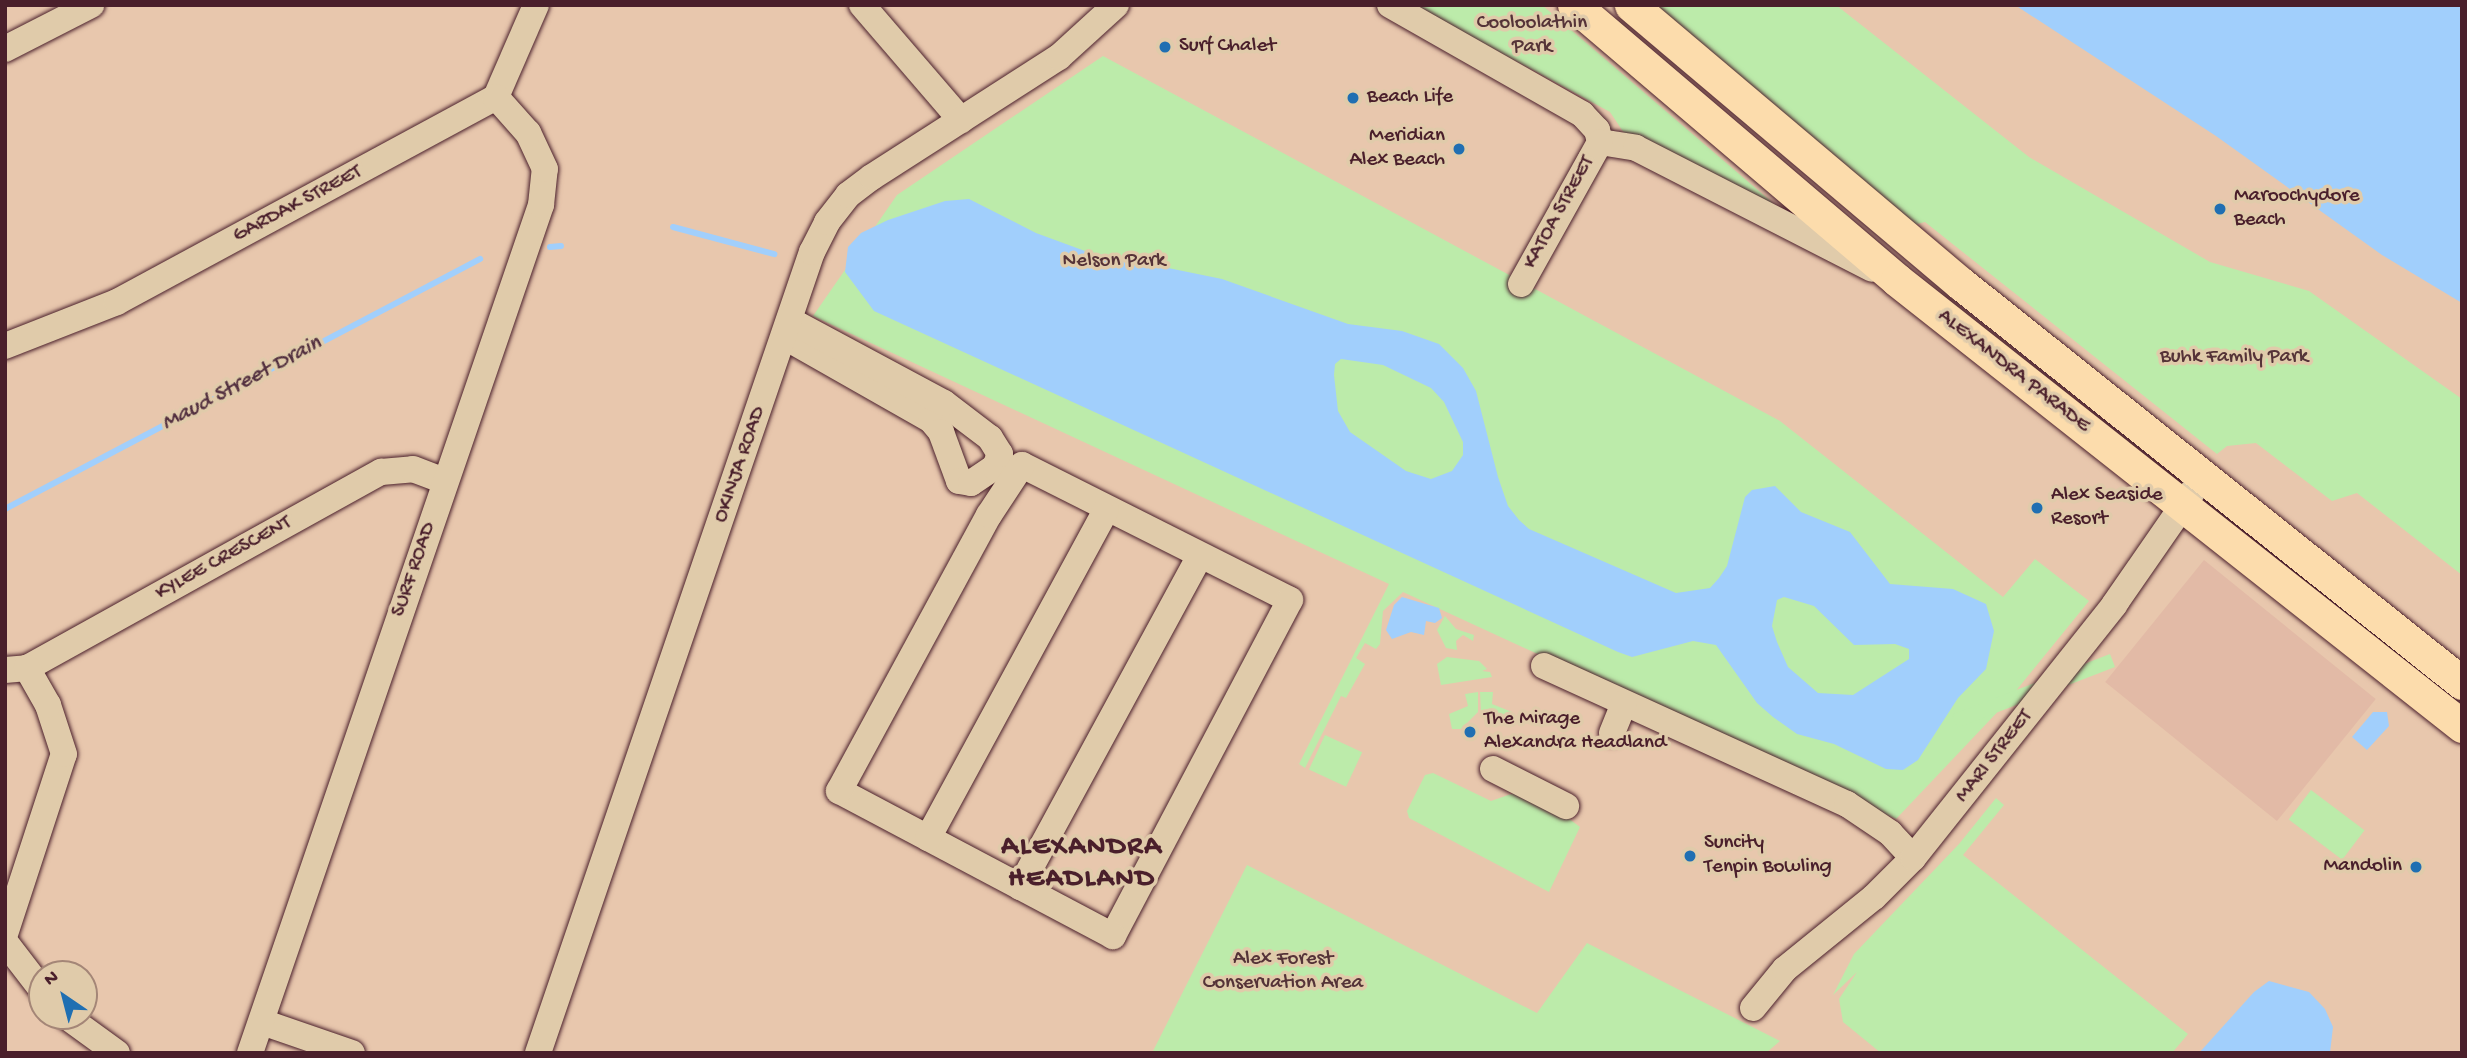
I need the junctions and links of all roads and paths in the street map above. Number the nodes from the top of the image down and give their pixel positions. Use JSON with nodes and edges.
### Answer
{"nodes":[{"id":1,"x":91,"y":5,"type":"edge"},
{"id":2,"x":536,"y":5,"type":"edge"},
{"id":3,"x":862,"y":5,"type":"edge"},
{"id":4,"x":1116,"y":5,"type":"edge"},
{"id":5,"x":1390,"y":5,"type":"edge"},
{"id":6,"x":1574,"y":5,"type":"edge"},
{"id":7,"x":1631,"y":5,"type":"edge"},
{"id":8,"x":5,"y":49,"type":"edge"},
{"id":9,"x":496,"y":97,"type":"junction"},
{"id":10,"x":961,"y":120,"type":"junction"},
{"id":11,"x":1600,"y":142,"type":"junction"},
{"id":12,"x":1897,"y":280,"type":"junction"},
{"id":13,"x":1521,"y":284,"type":"dead end"},
{"id":14,"x":788,"y":329,"type":"junction"},
{"id":15,"x":5,"y":346,"type":"edge"},
{"id":16,"x":1004,"y":466,"type":"junction"},
{"id":17,"x":2204,"y":476,"type":"junction"},
{"id":18,"x":445,"y":481,"type":"junction"},
{"id":19,"x":2183,"y":505,"type":"junction"},
{"id":20,"x":1106,"y":510,"type":"junction"},
{"id":21,"x":1200,"y":556,"type":"junction"},
{"id":22,"x":1544,"y":666,"type":"dead end"},
{"id":23,"x":16,"y":669,"type":"edge"},
{"id":24,"x":2462,"y":683,"type":"edge"},
{"id":25,"x":1624,"y":703,"type":"junction"},
{"id":26,"x":2462,"y":726,"type":"edge"},
{"id":27,"x":1612,"y":733,"type":"dead end"},
{"id":28,"x":1493,"y":769,"type":"dead end"},
{"id":29,"x":1566,"y":806,"type":"dead end"},
{"id":30,"x":928,"y":838,"type":"junction"},
{"id":31,"x":1913,"y":858,"type":"junction"},
{"id":32,"x":1020,"y":887,"type":"junction"},
{"id":33,"x":5,"y":934,"type":"edge"},
{"id":34,"x":5,"y":942,"type":"edge"},
{"id":35,"x":28,"y":972,"type":"edge"},
{"id":36,"x":1753,"y":1008,"type":"dead end"},
{"id":37,"x":262,"y":1022,"type":"junction"},
{"id":38,"x":85,"y":1030,"type":"edge"},
{"id":39,"x":117,"y":1053,"type":"edge"},
{"id":40,"x":250,"y":1053,"type":"edge"},
{"id":41,"x":352,"y":1053,"type":"edge"},
{"id":42,"x":538,"y":1053,"type":"edge"}],
"edges":[{"from":1,"to":8,"type":"street"},
{"from":2,"to":9,"type":"street"},
{"from":3,"to":10,"type":"street"},
{"from":4,"to":10,"type":"street","name":"OKINJA ROAD"},
{"from":5,"to":11,"type":"street"},
{"from":6,"to":12,"type":"main road","name":"ALEXANDRA PARADE"},
{"from":7,"to":17,"type":"main road","name":"ALEXANDRA PARADE"},
{"from":9,"to":15,"type":"street","name":"GARDAK STREET"},
{"from":9,"to":18,"type":"street","name":"SURF ROAD"},
{"from":10,"to":14,"type":"street","name":"OKINJA ROAD"},
{"from":11,"to":12,"type":"street"},
{"from":11,"to":13,"type":"street","name":"KATOA STREET"},
{"from":12,"to":19,"type":"main road","name":"ALEXANDRA PARADE"},
{"from":14,"to":16,"type":"street"},
{"from":14,"to":16,"type":"street"},
{"from":14,"to":42,"type":"street","name":"OKINJA ROAD"},
{"from":16,"to":20,"type":"street"},
{"from":16,"to":30,"type":"street"},
{"from":17,"to":19,"type":"street","name":"MARI STREET"},
{"from":17,"to":24,"type":"main road","name":"ALEXANDRA PARADE"},
{"from":18,"to":23,"type":"street","name":"KYLEE CRESCENT"},
{"from":18,"to":37,"type":"street","name":"SURF ROAD"},
{"from":19,"to":26,"type":"main road","name":"ALEXANDRA PARADE"},
{"from":19,"to":31,"type":"street","name":"MARI STREET"},
{"from":20,"to":21,"type":"street"},
{"from":20,"to":30,"type":"street"},
{"from":21,"to":32,"type":"street"},
{"from":21,"to":32,"type":"street"},
{"from":22,"to":25,"type":"street"},
{"from":23,"to":33,"type":"street"},
{"from":25,"to":27,"type":"street"},
{"from":25,"to":31,"type":"street"},
{"from":28,"to":29,"type":"street"},
{"from":30,"to":32,"type":"street"},
{"from":31,"to":36,"type":"street","name":"MARI STREET"},
{"from":34,"to":35,"type":"street"},
{"from":37,"to":40,"type":"street","name":"SURF ROAD"},
{"from":37,"to":41,"type":"street"},
{"from":38,"to":39,"type":"street"}]}
